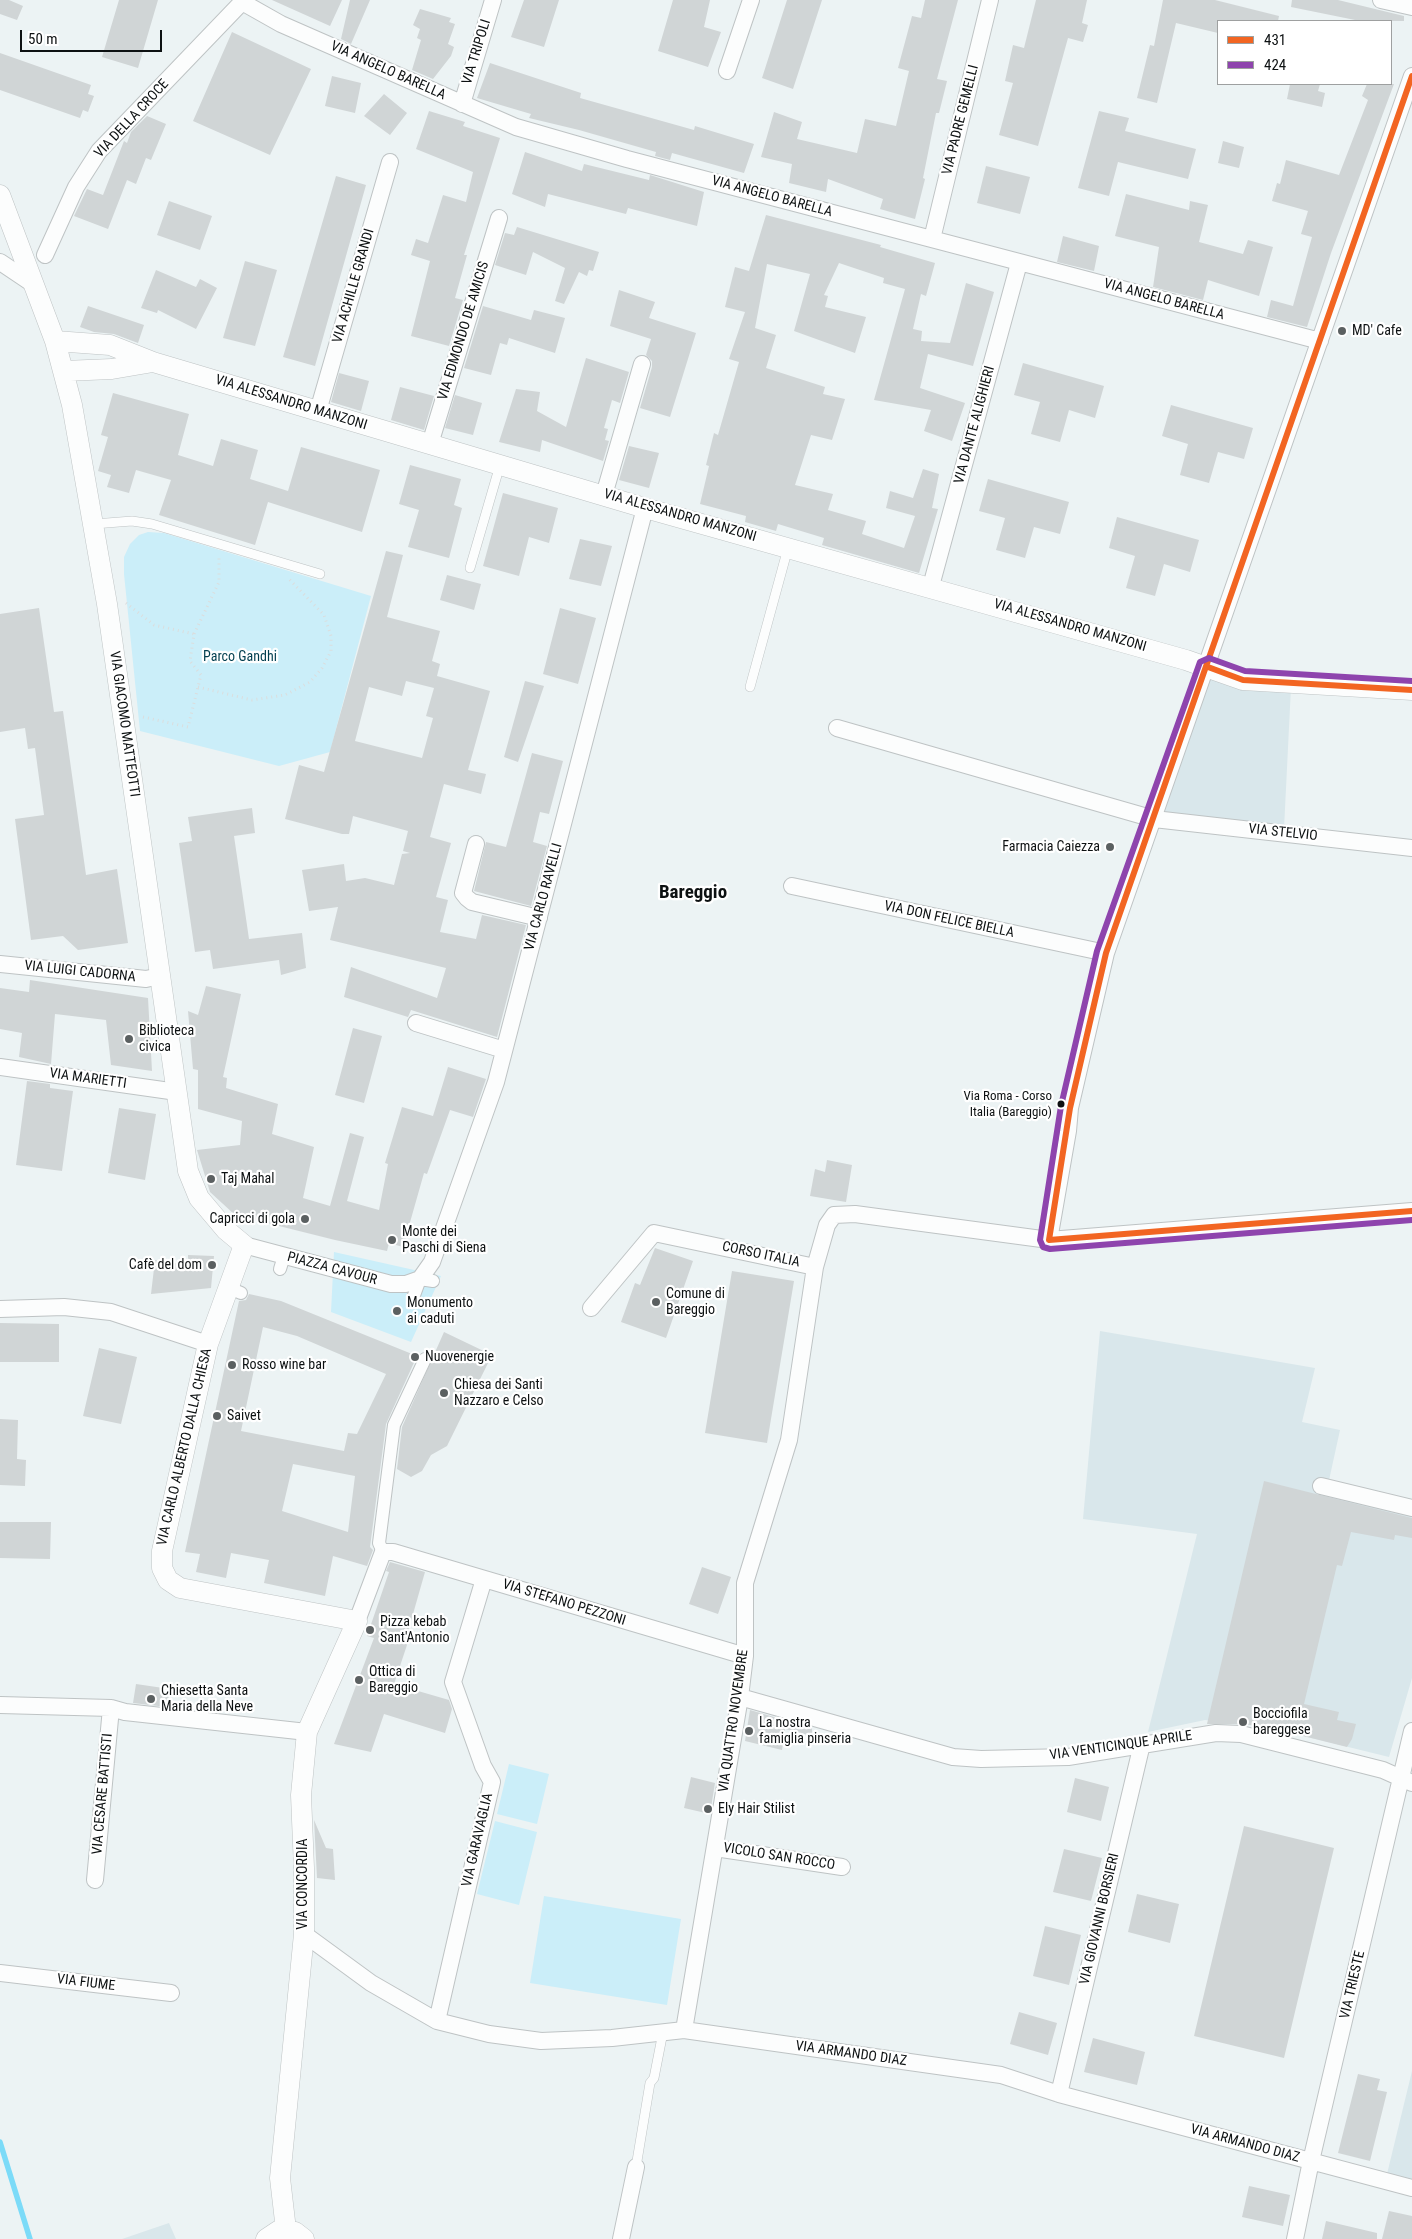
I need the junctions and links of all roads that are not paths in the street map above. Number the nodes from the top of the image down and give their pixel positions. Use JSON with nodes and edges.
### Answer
{"nodes":[{"id":1,"x":493,"y":0,"type":"edge"},
{"id":2,"x":751,"y":0,"type":"edge"},
{"id":3,"x":990,"y":0,"type":"edge"},
{"id":4,"x":1382,"y":0,"type":"edge"},
{"id":5,"x":243,"y":1,"type":"edge"},
{"id":6,"x":1412,"y":7,"type":"edge"},
{"id":7,"x":727,"y":71,"type":"dead end"},
{"id":8,"x":1412,"y":76,"type":"edge"},
{"id":9,"x":462,"y":104,"type":"junction"},
{"id":10,"x":1407,"y":106,"type":"edge"},
{"id":11,"x":390,"y":162,"type":"dead end"},
{"id":12,"x":0,"y":194,"type":"edge"},
{"id":13,"x":499,"y":218,"type":"dead end"},
{"id":14,"x":3,"y":224,"type":"edge"},
{"id":15,"x":932,"y":239,"type":"junction"},
{"id":16,"x":45,"y":255,"type":"dead end"},
{"id":17,"x":0,"y":262,"type":"edge"},
{"id":18,"x":1019,"y":263,"type":"junction"},
{"id":19,"x":33,"y":284,"type":"junction"},
{"id":20,"x":55,"y":341,"type":"junction"},
{"id":21,"x":1320,"y":341,"type":"junction"},
{"id":22,"x":153,"y":362,"type":"junction"},
{"id":23,"x":642,"y":364,"type":"dead end"},
{"id":24,"x":64,"y":371,"type":"junction"},
{"id":25,"x":318,"y":411,"type":"junction"},
{"id":26,"x":430,"y":444,"type":"junction"},
{"id":27,"x":500,"y":465,"type":"junction"},
{"id":28,"x":604,"y":495,"type":"junction"},
{"id":29,"x":645,"y":508,"type":"junction"},
{"id":30,"x":94,"y":524,"type":"junction"},
{"id":31,"x":788,"y":547,"type":"junction"},
{"id":32,"x":470,"y":568,"type":"dead end"},
{"id":33,"x":320,"y":574,"type":"dead end"},
{"id":34,"x":931,"y":586,"type":"junction"},
{"id":35,"x":1208,"y":667,"type":"junction"},
{"id":36,"x":750,"y":687,"type":"dead end"},
{"id":37,"x":1412,"y":690,"type":"edge"},
{"id":38,"x":837,"y":728,"type":"dead end"},
{"id":39,"x":1154,"y":819,"type":"junction"},
{"id":40,"x":476,"y":844,"type":"dead end"},
{"id":41,"x":1412,"y":848,"type":"edge"},
{"id":42,"x":792,"y":886,"type":"dead end"},
{"id":43,"x":539,"y":918,"type":"junction"},
{"id":44,"x":1106,"y":953,"type":"junction"},
{"id":45,"x":0,"y":964,"type":"edge"},
{"id":46,"x":160,"y":976,"type":"junction"},
{"id":47,"x":416,"y":1023,"type":"dead end"},
{"id":48,"x":504,"y":1050,"type":"junction"},
{"id":49,"x":0,"y":1067,"type":"edge"},
{"id":50,"x":177,"y":1092,"type":"junction"},
{"id":51,"x":1412,"y":1211,"type":"edge"},
{"id":52,"x":1049,"y":1240,"type":"junction"},
{"id":53,"x":244,"y":1245,"type":"junction"},
{"id":54,"x":815,"y":1267,"type":"junction"},
{"id":55,"x":427,"y":1280,"type":"junction"},
{"id":56,"x":413,"y":1298,"type":"dead end"},
{"id":57,"x":591,"y":1308,"type":"dead end"},
{"id":58,"x":0,"y":1310,"type":"edge"},
{"id":59,"x":208,"y":1344,"type":"junction"},
{"id":60,"x":425,"y":1359,"type":"dead end"},
{"id":61,"x":1321,"y":1486,"type":"dead end"},
{"id":62,"x":1412,"y":1508,"type":"edge"},
{"id":63,"x":383,"y":1552,"type":"junction"},
{"id":64,"x":484,"y":1579,"type":"junction"},
{"id":65,"x":357,"y":1621,"type":"junction"},
{"id":66,"x":745,"y":1656,"type":"junction"},
{"id":67,"x":740,"y":1697,"type":"junction"},
{"id":68,"x":0,"y":1705,"type":"edge"},
{"id":69,"x":111,"y":1708,"type":"junction"},
{"id":70,"x":1412,"y":1731,"type":"edge"},
{"id":71,"x":307,"y":1732,"type":"junction"},
{"id":72,"x":1142,"y":1744,"type":"junction"},
{"id":73,"x":1406,"y":1781,"type":"edge"},
{"id":74,"x":715,"y":1848,"type":"junction"},
{"id":75,"x":842,"y":1867,"type":"dead end"},
{"id":76,"x":95,"y":1880,"type":"dead end"},
{"id":77,"x":304,"y":1934,"type":"junction"},
{"id":78,"x":0,"y":1972,"type":"edge"},
{"id":79,"x":171,"y":1993,"type":"dead end"},
{"id":80,"x":437,"y":2021,"type":"junction"},
{"id":81,"x":684,"y":2030,"type":"junction"},
{"id":82,"x":663,"y":2032,"type":"junction"},
{"id":83,"x":1059,"y":2094,"type":"junction"},
{"id":84,"x":1311,"y":2161,"type":"junction"},
{"id":85,"x":636,"y":2168,"type":"joint"},
{"id":86,"x":1412,"y":2188,"type":"edge"},
{"id":87,"x":295,"y":2235,"type":"edge"},
{"id":88,"x":266,"y":2239,"type":"edge"},
{"id":89,"x":621,"y":2239,"type":"edge"},
{"id":90,"x":1295,"y":2239,"type":"edge"}],
"edges":[{"from":1,"to":9,"type":"street","name":"VIA TRIPOLI"},
{"from":2,"to":7,"type":"street"},
{"from":3,"to":15,"type":"street","name":"VIA PADRE GEMELLI"},
{"from":4,"to":6,"type":"street"},
{"from":5,"to":9,"type":"street","name":"VIA ANGELO BARELLA"},
{"from":5,"to":16,"type":"street","name":"VIA DELLA CROCE"},
{"from":8,"to":10,"type":"street"},
{"from":9,"to":15,"type":"street","name":"VIA ANGELO BARELLA"},
{"from":10,"to":21,"type":"street"},
{"from":11,"to":25,"type":"street","name":"VIA ACHILLE GRANDI"},
{"from":12,"to":14,"type":"street","name":"VIA GIACOMO MATTEOTTI"},
{"from":13,"to":26,"type":"street","name":"VIA EDMONDO DE AMICIS"},
{"from":14,"to":19,"type":"street","name":"VIA GIACOMO MATTEOTTI"},
{"from":15,"to":18,"type":"street","name":"VIA ANGELO BARELLA"},
{"from":17,"to":19,"type":"street"},
{"from":18,"to":21,"type":"street","name":"VIA ANGELO BARELLA"},
{"from":18,"to":34,"type":"street","name":"VIA DANTE ALIGHIERI"},
{"from":19,"to":20,"type":"street","name":"VIA GIACOMO MATTEOTTI"},
{"from":20,"to":22,"type":"street","name":"VIA ALESSANDRO MANZONI"},
{"from":20,"to":24,"type":"street","name":"VIA GIACOMO MATTEOTTI"},
{"from":21,"to":35,"type":"street"},
{"from":22,"to":24,"type":"street","name":"VIA ALESSANDRO MANZONI"},
{"from":22,"to":25,"type":"street","name":"VIA ALESSANDRO MANZONI"},
{"from":23,"to":28,"type":"street"},
{"from":24,"to":30,"type":"street","name":"VIA GIACOMO MATTEOTTI"},
{"from":25,"to":26,"type":"street","name":"VIA ALESSANDRO MANZONI"},
{"from":26,"to":27,"type":"street","name":"VIA ALESSANDRO MANZONI"},
{"from":27,"to":28,"type":"street","name":"VIA ALESSANDRO MANZONI"},
{"from":27,"to":32,"type":"lane"},
{"from":28,"to":29,"type":"street","name":"VIA ALESSANDRO MANZONI"},
{"from":29,"to":31,"type":"street","name":"VIA ALESSANDRO MANZONI"},
{"from":29,"to":43,"type":"street","name":"VIA CARLO RAVELLI"},
{"from":30,"to":33,"type":"lane"},
{"from":30,"to":46,"type":"street","name":"VIA GIACOMO MATTEOTTI"},
{"from":31,"to":34,"type":"street","name":"VIA ALESSANDRO MANZONI"},
{"from":31,"to":36,"type":"lane"},
{"from":34,"to":35,"type":"street","name":"VIA ALESSANDRO MANZONI"},
{"from":35,"to":37,"type":"street","name":"VIA ALESSANDRO MANZONI"},
{"from":35,"to":39,"type":"street"},
{"from":38,"to":39,"type":"street","name":"VIA STELVIO"},
{"from":39,"to":41,"type":"street","name":"VIA STELVIO"},
{"from":39,"to":44,"type":"street"},
{"from":40,"to":43,"type":"street"},
{"from":42,"to":44,"type":"street","name":"VIA DON FELICE BIELLA"},
{"from":43,"to":48,"type":"street","name":"VIA CARLO RAVELLI"},
{"from":44,"to":52,"type":"street"},
{"from":45,"to":46,"type":"street","name":"VIA LUIGI CADORNA"},
{"from":46,"to":50,"type":"street","name":"VIA GIACOMO MATTEOTTI"},
{"from":47,"to":48,"type":"street"},
{"from":48,"to":55,"type":"street","name":"VIA CARLO RAVELLI"},
{"from":49,"to":50,"type":"street","name":"VIA MARIETTI"},
{"from":50,"to":53,"type":"street","name":"VIA GIACOMO MATTEOTTI"},
{"from":51,"to":52,"type":"street"},
{"from":52,"to":54,"type":"street","name":"CORSO ITALIA"},
{"from":53,"to":55,"type":"street","name":"PIAZZA CAVOUR"},
{"from":53,"to":59,"type":"street","name":"VIA CARLO ALBERTO DALLA CHIESA"},
{"from":54,"to":57,"type":"street","name":"CORSO ITALIA"},
{"from":54,"to":66,"type":"street","name":"VIA QUATTRO NOVEMBRE"},
{"from":55,"to":56,"type":"street"},
{"from":58,"to":59,"type":"street"},
{"from":59,"to":65,"type":"street","name":"VIA CARLO ALBERTO DALLA CHIESA"},
{"from":60,"to":63,"type":"street"},
{"from":61,"to":62,"type":"street"},
{"from":63,"to":64,"type":"street","name":"VIA STEFANO PEZZONI"},
{"from":63,"to":65,"type":"street","name":"VIA CONCORDIA"},
{"from":64,"to":66,"type":"street","name":"VIA STEFANO PEZZONI"},
{"from":64,"to":80,"type":"street","name":"VIA GARAVAGLIA"},
{"from":65,"to":71,"type":"street","name":"VIA CONCORDIA"},
{"from":66,"to":67,"type":"street","name":"VIA QUATTRO NOVEMBRE"},
{"from":67,"to":72,"type":"street","name":"VIA VENTICINQUE APRILE"},
{"from":67,"to":74,"type":"street","name":"VIA QUATTRO NOVEMBRE"},
{"from":68,"to":69,"type":"street"},
{"from":69,"to":71,"type":"street"},
{"from":69,"to":76,"type":"street","name":"VIA CESARE BATTISTI"},
{"from":70,"to":73,"type":"street","name":"VIA TRIESTE"},
{"from":71,"to":77,"type":"street","name":"VIA CONCORDIA"},
{"from":72,"to":73,"type":"street","name":"VIA VENTICINQUE APRILE"},
{"from":72,"to":83,"type":"street","name":"VIA GIOVANNI BORSIERI"},
{"from":73,"to":84,"type":"street","name":"VIA TRIESTE"},
{"from":74,"to":75,"type":"street","name":"VICOLO SAN ROCCO"},
{"from":74,"to":81,"type":"street","name":"VIA QUATTRO NOVEMBRE"},
{"from":77,"to":80,"type":"street","name":"VIA ARMANDO DIAZ"},
{"from":77,"to":87,"type":"street","name":"VIA CONCORDIA"},
{"from":78,"to":79,"type":"street","name":"VIA FIUME"},
{"from":80,"to":82,"type":"street","name":"VIA ARMANDO DIAZ"},
{"from":81,"to":82,"type":"street","name":"VIA ARMANDO DIAZ"},
{"from":81,"to":83,"type":"street","name":"VIA ARMANDO DIAZ"},
{"from":82,"to":85,"type":"lane"},
{"from":83,"to":84,"type":"street","name":"VIA ARMANDO DIAZ"},
{"from":84,"to":86,"type":"street","name":"VIA ARMANDO DIAZ"},
{"from":84,"to":90,"type":"street","name":"VIA TRIESTE"},
{"from":85,"to":89,"type":"street"},
{"from":87,"to":88,"type":"street"}]}
